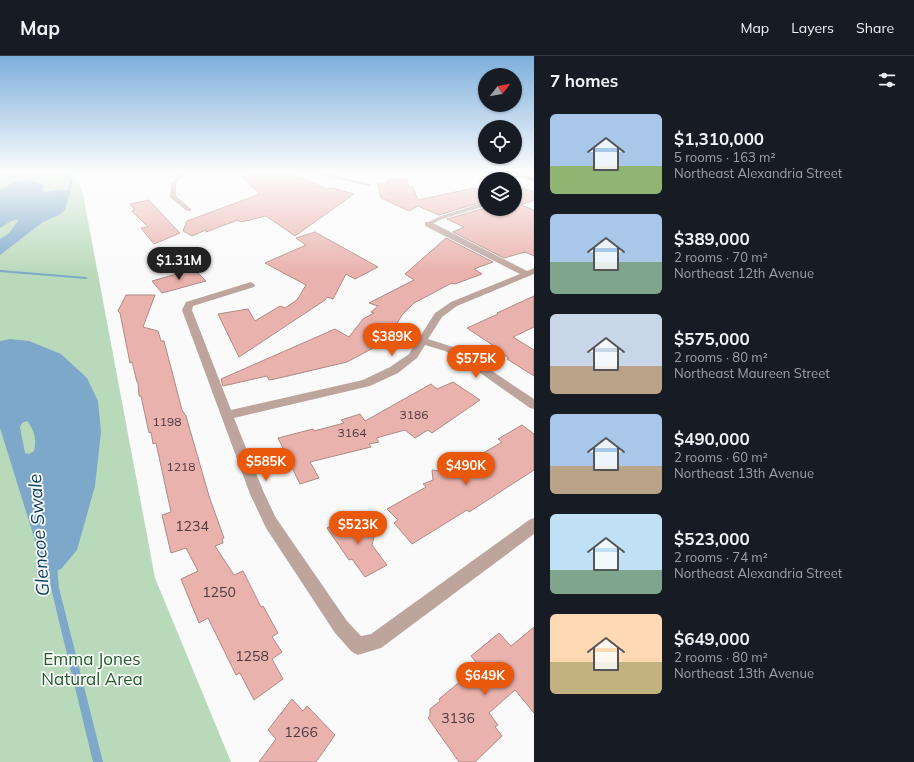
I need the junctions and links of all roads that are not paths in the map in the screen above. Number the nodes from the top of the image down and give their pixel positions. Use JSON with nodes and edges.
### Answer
{"nodes":[{"id":1,"x":185,"y":207,"type":"edge"},
{"id":2,"x":476,"y":207,"type":"edge"},
{"id":3,"x":189,"y":210,"type":"dead end"},
{"id":4,"x":428,"y":224,"type":"joint"},
{"id":5,"x":530,"y":273,"type":"edge"},
{"id":6,"x":251,"y":285,"type":"dead end"},
{"id":7,"x":424,"y":340,"type":"junction"},
{"id":8,"x":534,"y":405,"type":"edge"},
{"id":9,"x":227,"y":415,"type":"junction"},
{"id":10,"x":534,"y":525,"type":"edge"}],
"edges":[{"from":1,"to":3,"type":"lane"},
{"from":2,"to":4,"type":"lane"},
{"from":4,"to":5,"type":"street"},
{"from":5,"to":7,"type":"street"},
{"from":6,"to":9,"type":"street"},
{"from":7,"to":8,"type":"street"},
{"from":7,"to":9,"type":"street"},
{"from":9,"to":10,"type":"street"}]}
